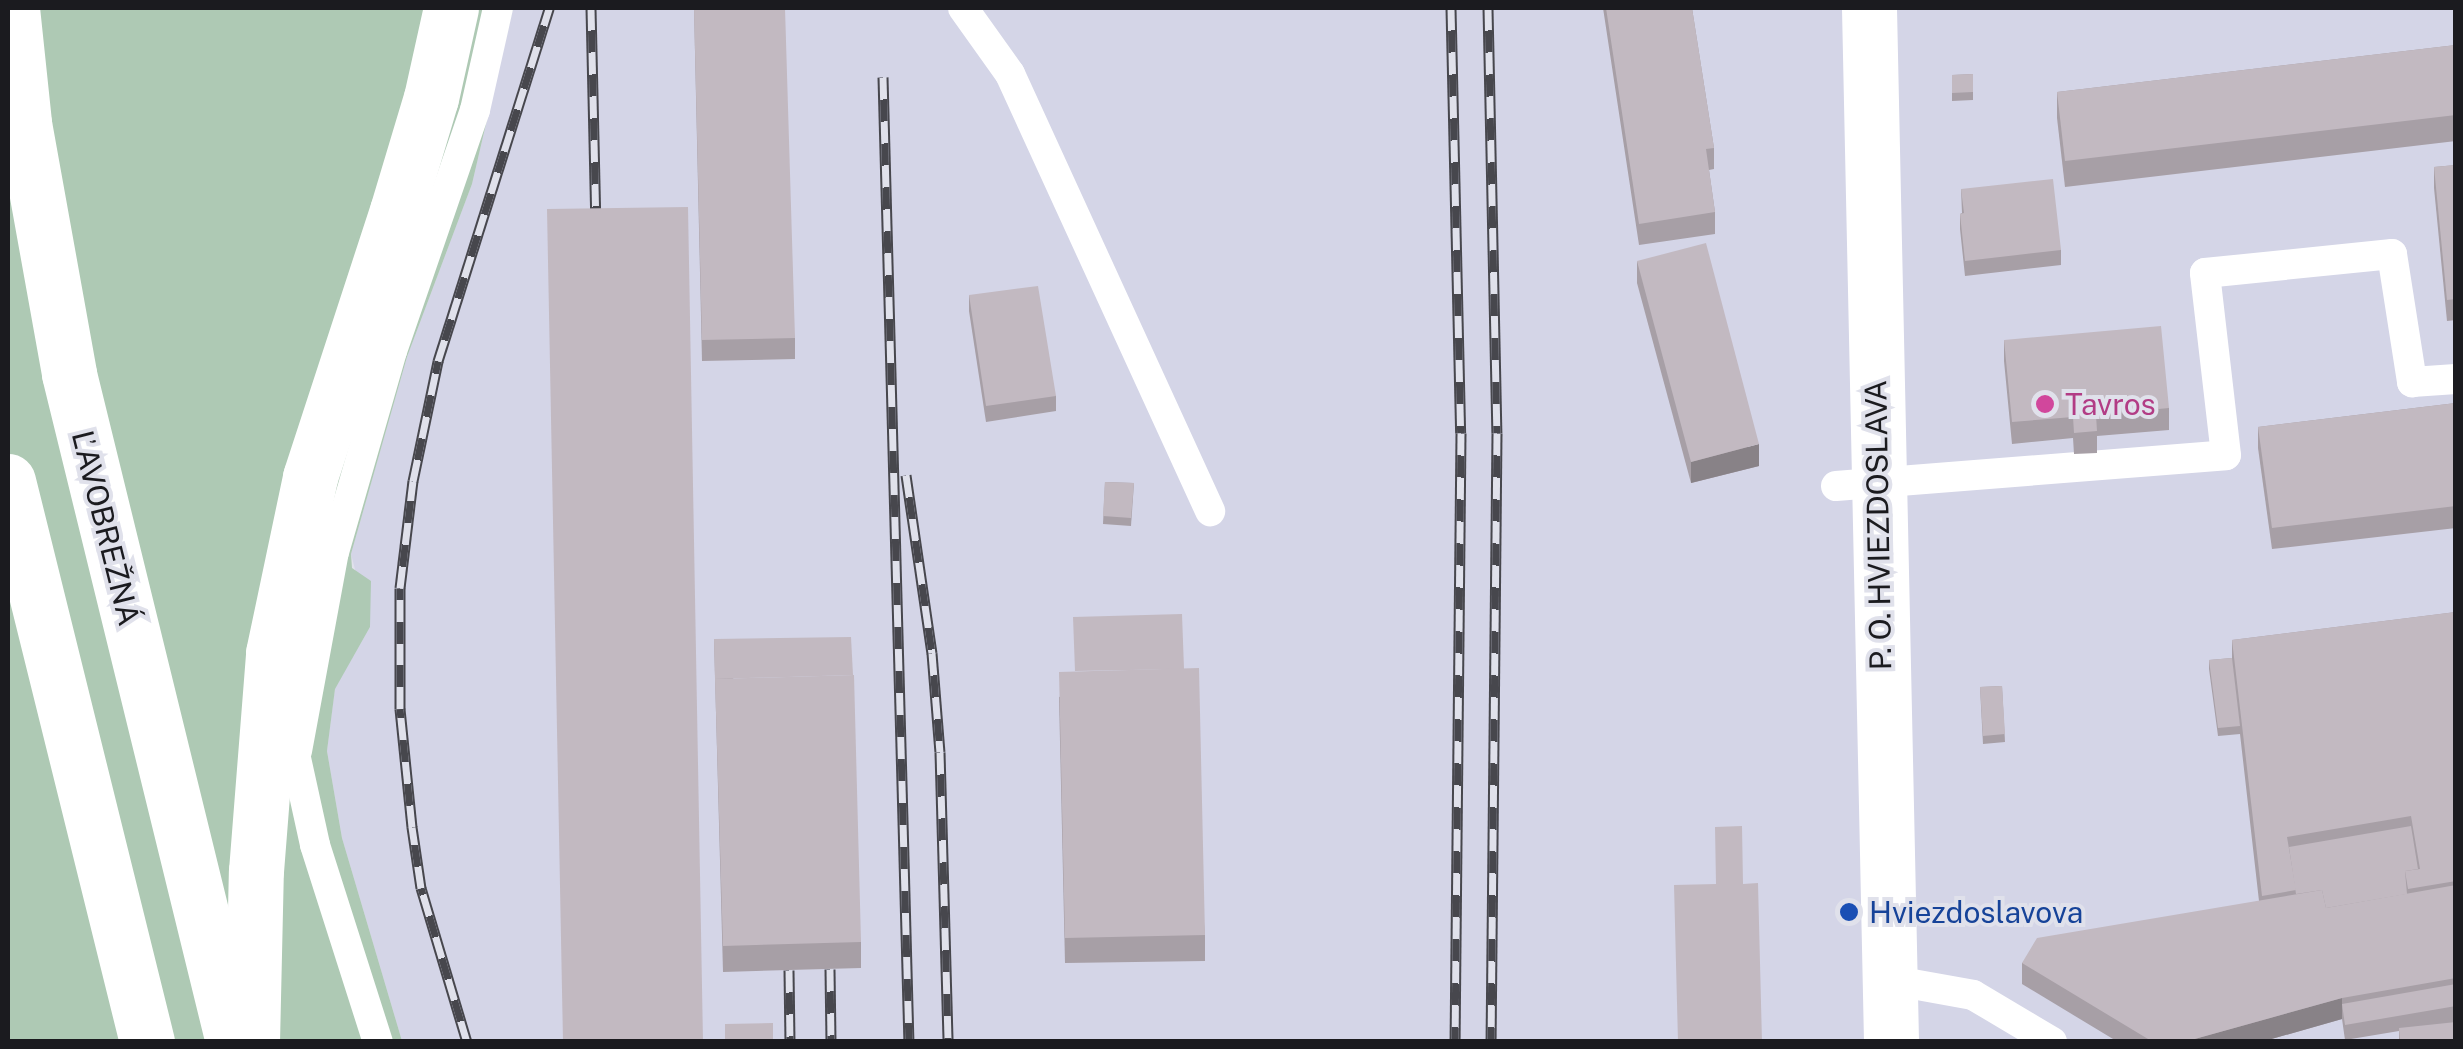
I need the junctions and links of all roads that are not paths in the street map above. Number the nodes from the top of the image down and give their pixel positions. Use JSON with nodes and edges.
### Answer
{"nodes":[{"id":1,"x":12,"y":8,"type":"edge"},
{"id":2,"x":451,"y":8,"type":"edge"},
{"id":3,"x":498,"y":8,"type":"edge"},
{"id":4,"x":963,"y":8,"type":"edge"},
{"id":5,"x":1868,"y":8,"type":"edge"},
{"id":6,"x":2456,"y":378,"type":"edge"},
{"id":7,"x":8,"y":481,"type":"edge"},
{"id":8,"x":1857,"y":486,"type":"junction"},
{"id":9,"x":1210,"y":511,"type":"dead end"},
{"id":10,"x":1890,"y":980,"type":"junction"},
{"id":11,"x":147,"y":1042,"type":"edge"},
{"id":12,"x":233,"y":1042,"type":"edge"},
{"id":13,"x":252,"y":1042,"type":"edge"},
{"id":14,"x":378,"y":1042,"type":"edge"},
{"id":15,"x":1890,"y":1042,"type":"edge"},
{"id":16,"x":2052,"y":1042,"type":"edge"}],
"edges":[{"from":1,"to":12,"type":"main road","name":"ĽAVOBREŽNÁ"},
{"from":2,"to":13,"type":"main road"},
{"from":3,"to":14,"type":"lane"},
{"from":4,"to":9,"type":"lane"},
{"from":5,"to":8,"type":"main road","name":"P. O. HVIEZDOSLAVA"},
{"from":6,"to":8,"type":"lane"},
{"from":7,"to":11,"type":"main road"},
{"from":8,"to":10,"type":"main road","name":"P. O. HVIEZDOSLAVA"},
{"from":10,"to":15,"type":"main road","name":"P. O. HVIEZDOSLAVA"},
{"from":10,"to":16,"type":"lane"}]}
